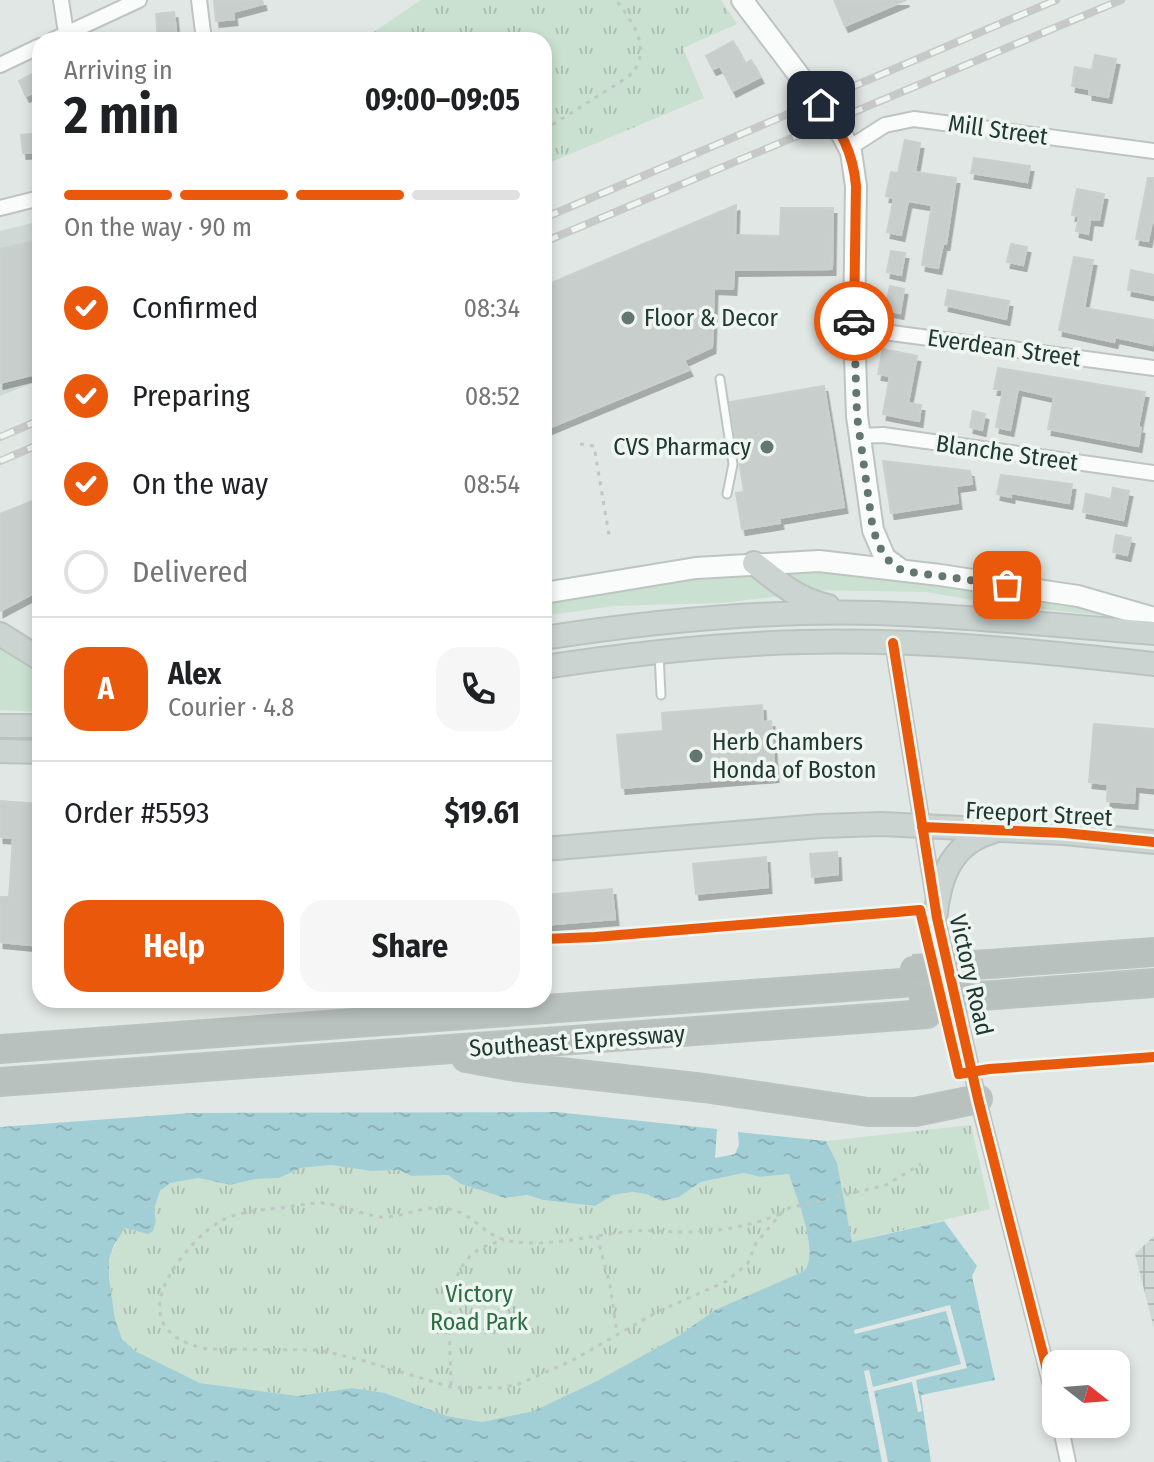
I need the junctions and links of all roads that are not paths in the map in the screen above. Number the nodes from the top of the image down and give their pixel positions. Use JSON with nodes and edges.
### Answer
{"nodes":[{"id":1,"x":61,"y":0,"type":"edge"},
{"id":2,"x":139,"y":0,"type":"edge"},
{"id":3,"x":199,"y":0,"type":"edge"},
{"id":4,"x":742,"y":0,"type":"edge"},
{"id":5,"x":62,"y":32,"type":"edge"},
{"id":6,"x":74,"y":32,"type":"edge"},
{"id":7,"x":203,"y":32,"type":"edge"},
{"id":8,"x":32,"y":50,"type":"edge"},
{"id":9,"x":0,"y":65,"type":"edge"},
{"id":10,"x":849,"y":148,"type":"junction"},
{"id":11,"x":1154,"y":151,"type":"edge"},
{"id":12,"x":32,"y":200,"type":"edge"},
{"id":13,"x":0,"y":208,"type":"edge"},
{"id":14,"x":854,"y":328,"type":"junction"},
{"id":15,"x":1154,"y":368,"type":"edge"},
{"id":16,"x":720,"y":379,"type":"dead end"},
{"id":17,"x":859,"y":436,"type":"junction"},
{"id":18,"x":1154,"y":473,"type":"edge"},
{"id":19,"x":727,"y":494,"type":"dead end"},
{"id":20,"x":873,"y":530,"type":"junction"},
{"id":21,"x":831,"y":561,"type":"junction"},
{"id":22,"x":754,"y":563,"type":"junction"},
{"id":23,"x":903,"y":571,"type":"junction"},
{"id":24,"x":552,"y":592,"type":"edge"},
{"id":25,"x":876,"y":613,"type":"junction"},
{"id":26,"x":1154,"y":618,"type":"edge"},
{"id":27,"x":1154,"y":633,"type":"edge"},
{"id":28,"x":0,"y":634,"type":"edge"},
{"id":29,"x":552,"y":637,"type":"edge"},
{"id":30,"x":893,"y":643,"type":"junction"},
{"id":31,"x":659,"y":651,"type":"junction"},
{"id":32,"x":32,"y":654,"type":"edge"},
{"id":33,"x":1154,"y":664,"type":"edge"},
{"id":34,"x":552,"y":666,"type":"edge"},
{"id":35,"x":661,"y":695,"type":"dead end"},
{"id":36,"x":0,"y":726,"type":"edge"},
{"id":37,"x":32,"y":726,"type":"edge"},
{"id":38,"x":0,"y":751,"type":"edge"},
{"id":39,"x":32,"y":752,"type":"edge"},
{"id":40,"x":922,"y":827,"type":"junction"},
{"id":41,"x":996,"y":830,"type":"junction"},
{"id":42,"x":1154,"y":842,"type":"edge"},
{"id":43,"x":552,"y":848,"type":"edge"},
{"id":44,"x":936,"y":913,"type":"junction"},
{"id":45,"x":1154,"y":952,"type":"edge"},
{"id":46,"x":1154,"y":965,"type":"edge"},
{"id":47,"x":1154,"y":983,"type":"edge"},
{"id":48,"x":993,"y":986,"type":"junction"},
{"id":49,"x":919,"y":991,"type":"junction"},
{"id":50,"x":552,"y":996,"type":"edge"},
{"id":51,"x":1154,"y":998,"type":"edge"},
{"id":52,"x":379,"y":1008,"type":"edge"},
{"id":53,"x":0,"y":1036,"type":"edge"},
{"id":54,"x":0,"y":1049,"type":"edge"},
{"id":55,"x":431,"y":1052,"type":"junction"},
{"id":56,"x":0,"y":1067,"type":"edge"},
{"id":57,"x":0,"y":1082,"type":"edge"},
{"id":58,"x":978,"y":1099,"type":"junction"},
{"id":59,"x":1042,"y":1350,"type":"edge"},
{"id":60,"x":1063,"y":1438,"type":"edge"},
{"id":61,"x":1068,"y":1462,"type":"edge"}],
"edges":[{"from":1,"to":5,"type":"street"},
{"from":2,"to":6,"type":"street"},
{"from":3,"to":7,"type":"street"},
{"from":4,"to":10,"type":"main road"},
{"from":8,"to":9,"type":"street"},
{"from":10,"to":11,"type":"street","name":"Mill Street"},
{"from":10,"to":14,"type":"main road"},
{"from":12,"to":13,"type":"street"},
{"from":14,"to":15,"type":"street","name":"Everdean Street"},
{"from":14,"to":17,"type":"main road"},
{"from":16,"to":19,"type":"lane"},
{"from":17,"to":18,"type":"street","name":"Blanche Street"},
{"from":17,"to":20,"type":"main road"},
{"from":20,"to":21,"type":"main road"},
{"from":20,"to":23,"type":"main road"},
{"from":21,"to":22,"type":"main road"},
{"from":21,"to":23,"type":"main road"},
{"from":22,"to":24,"type":"main road"},
{"from":22,"to":25,"type":"main road"},
{"from":23,"to":26,"type":"main road"},
{"from":25,"to":27,"type":"main road"},
{"from":25,"to":29,"type":"main road"},
{"from":28,"to":32,"type":"main road"},
{"from":30,"to":31,"type":"main road"},
{"from":30,"to":33,"type":"main road"},
{"from":30,"to":40,"type":"street","name":"Victory Road"},
{"from":31,"to":34,"type":"main road"},
{"from":31,"to":35,"type":"lane"},
{"from":36,"to":37,"type":"main road"},
{"from":38,"to":39,"type":"main road"},
{"from":40,"to":41,"type":"main road","name":"Freeport Street"},
{"from":40,"to":43,"type":"main road","name":"Freeport Street"},
{"from":40,"to":44,"type":"street","name":"Victory Road"},
{"from":41,"to":42,"type":"main road","name":"Freeport Street"},
{"from":41,"to":44,"type":"main road"},
{"from":44,"to":58,"type":"street","name":"Victory Road"},
{"from":45,"to":48,"type":"highway","name":"Southeast Expressway"},
{"from":46,"to":48,"type":"highway"},
{"from":47,"to":48,"type":"highway"},
{"from":48,"to":49,"type":"highway","name":"Southeast Expressway","bridge":true},
{"from":48,"to":49,"type":"highway","name":"Southeast Expressway"},
{"from":48,"to":51,"type":"highway","name":"Southeast Expressway"},
{"from":49,"to":50,"type":"highway","name":"Southeast Expressway"},
{"from":49,"to":54,"type":"highway"},
{"from":49,"to":55,"type":"highway","name":"Southeast Expressway"},
{"from":49,"to":56,"type":"highway"},
{"from":52,"to":53,"type":"highway","name":"Southeast Expressway"},
{"from":55,"to":57,"type":"highway","name":"Southeast Expressway"},
{"from":55,"to":58,"type":"highway"},
{"from":58,"to":59,"type":"street","name":"Victory Road"},
{"from":60,"to":61,"type":"street"}]}
